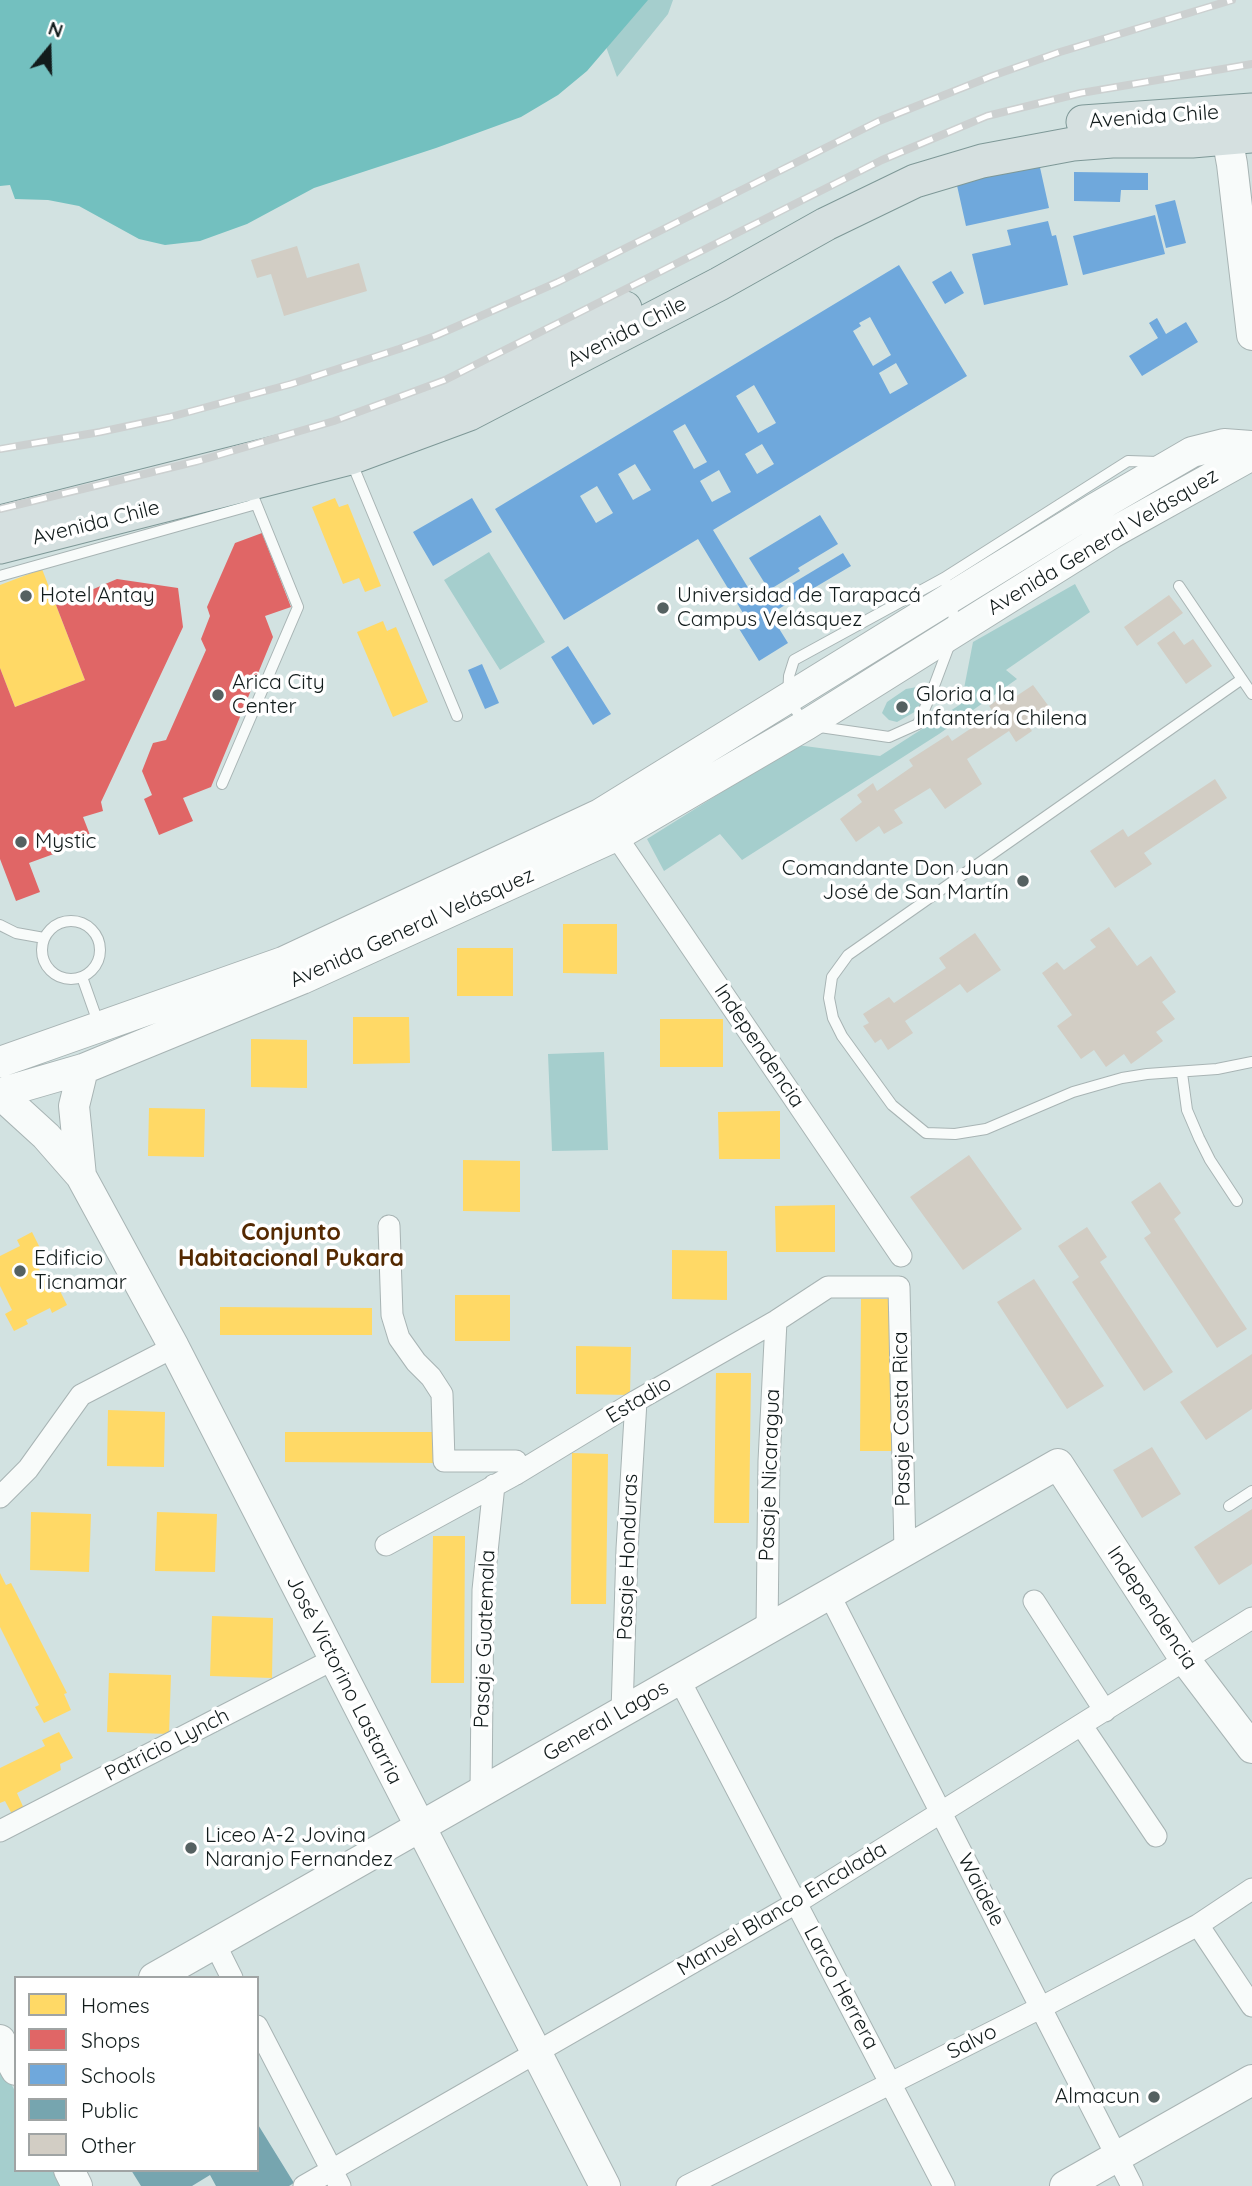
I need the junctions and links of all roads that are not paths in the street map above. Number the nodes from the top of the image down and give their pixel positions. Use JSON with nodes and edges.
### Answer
{"nodes":[{"id":1,"x":1243,"y":124,"type":"edge"},
{"id":2,"x":1252,"y":335,"type":"edge"},
{"id":3,"x":443,"y":410,"type":"junction"},
{"id":4,"x":1252,"y":446,"type":"edge"},
{"id":5,"x":1252,"y":455,"type":"edge"},
{"id":6,"x":350,"y":458,"type":"junction"},
{"id":7,"x":252,"y":494,"type":"junction"},
{"id":8,"x":0,"y":522,"type":"edge"},
{"id":9,"x":0,"y":547,"type":"edge"},
{"id":10,"x":0,"y":576,"type":"edge"},
{"id":11,"x":1179,"y":586,"type":"dead end"},
{"id":12,"x":948,"y":587,"type":"junction"},
{"id":13,"x":955,"y":630,"type":"junction"},
{"id":14,"x":1242,"y":679,"type":"junction"},
{"id":15,"x":1252,"y":694,"type":"edge"},
{"id":16,"x":788,"y":699,"type":"junction"},
{"id":17,"x":457,"y":716,"type":"dead end"},
{"id":18,"x":806,"y":724,"type":"junction"},
{"id":19,"x":222,"y":784,"type":"dead end"},
{"id":20,"x":616,"y":836,"type":"junction"},
{"id":21,"x":0,"y":925,"type":"edge"},
{"id":22,"x":44,"y":938,"type":"junction"},
{"id":23,"x":82,"y":977,"type":"junction"},
{"id":24,"x":100,"y":1028,"type":"junction"},
{"id":25,"x":0,"y":1062,"type":"edge"},
{"id":26,"x":1252,"y":1062,"type":"edge"},
{"id":27,"x":83,"y":1069,"type":"junction"},
{"id":28,"x":1182,"y":1073,"type":"junction"},
{"id":29,"x":0,"y":1093,"type":"edge"},
{"id":30,"x":80,"y":1176,"type":"junction"},
{"id":31,"x":1237,"y":1201,"type":"dead end"},
{"id":32,"x":389,"y":1226,"type":"dead end"},
{"id":33,"x":901,"y":1256,"type":"dead end"},
{"id":34,"x":899,"y":1287,"type":"joint"},
{"id":35,"x":776,"y":1321,"type":"junction"},
{"id":36,"x":174,"y":1347,"type":"junction"},
{"id":37,"x":636,"y":1401,"type":"junction"},
{"id":38,"x":1058,"y":1464,"type":"joint"},
{"id":39,"x":516,"y":1474,"type":"junction"},
{"id":40,"x":494,"y":1485,"type":"junction"},
{"id":41,"x":1252,"y":1492,"type":"edge"},
{"id":42,"x":0,"y":1496,"type":"edge"},
{"id":43,"x":1229,"y":1506,"type":"dead end"},
{"id":44,"x":386,"y":1545,"type":"dead end"},
{"id":45,"x":905,"y":1551,"type":"junction"},
{"id":46,"x":829,"y":1594,"type":"junction"},
{"id":47,"x":1034,"y":1601,"type":"dead end"},
{"id":48,"x":1252,"y":1618,"type":"edge"},
{"id":49,"x":767,"y":1629,"type":"junction"},
{"id":50,"x":334,"y":1659,"type":"junction"},
{"id":51,"x":1186,"y":1661,"type":"junction"},
{"id":52,"x":679,"y":1679,"type":"junction"},
{"id":53,"x":1105,"y":1711,"type":"junction"},
{"id":54,"x":622,"y":1712,"type":"junction"},
{"id":55,"x":1082,"y":1726,"type":"junction"},
{"id":56,"x":1252,"y":1748,"type":"edge"},
{"id":57,"x":481,"y":1792,"type":"junction"},
{"id":58,"x":941,"y":1812,"type":"junction"},
{"id":59,"x":419,"y":1827,"type":"junction"},
{"id":60,"x":0,"y":1831,"type":"edge"},
{"id":61,"x":1156,"y":1836,"type":"dead end"},
{"id":62,"x":1252,"y":1889,"type":"edge"},
{"id":63,"x":796,"y":1903,"type":"junction"},
{"id":64,"x":1198,"y":1925,"type":"junction"},
{"id":65,"x":215,"y":1944,"type":"junction"},
{"id":66,"x":158,"y":1976,"type":"edge"},
{"id":67,"x":231,"y":1976,"type":"edge"},
{"id":68,"x":1252,"y":2006,"type":"edge"},
{"id":69,"x":1041,"y":2007,"type":"junction"},
{"id":70,"x":259,"y":2030,"type":"edge"},
{"id":71,"x":536,"y":2053,"type":"junction"},
{"id":72,"x":1252,"y":2080,"type":"edge"},
{"id":73,"x":890,"y":2084,"type":"junction"},
{"id":74,"x":1118,"y":2158,"type":"junction"},
{"id":75,"x":336,"y":2178,"type":"edge"},
{"id":76,"x":304,"y":2186,"type":"edge"},
{"id":77,"x":605,"y":2186,"type":"edge"},
{"id":78,"x":687,"y":2186,"type":"edge"},
{"id":79,"x":944,"y":2186,"type":"edge"},
{"id":80,"x":1065,"y":2186,"type":"edge"},
{"id":81,"x":1132,"y":2186,"type":"edge"}],
"edges":[{"from":1,"to":2,"type":"main road"},
{"from":1,"to":3,"type":"main road","name":"Avenida Chile"},
{"from":3,"to":6,"type":"main road","name":"Avenida Chile"},
{"from":3,"to":8,"type":"main road","name":"Avenida Chile"},
{"from":4,"to":12,"type":"main road","name":"Avenida General Velásquez"},
{"from":5,"to":13,"type":"main road","name":"Avenida General Velásquez"},
{"from":6,"to":7,"type":"main road","name":"Avenida Chile"},
{"from":6,"to":17,"type":"lane"},
{"from":7,"to":9,"type":"main road","name":"Avenida Chile"},
{"from":7,"to":10,"type":"lane"},
{"from":7,"to":19,"type":"lane"},
{"from":11,"to":14,"type":"lane"},
{"from":12,"to":13,"type":"lane"},
{"from":12,"to":16,"type":"main road","name":"Avenida General Velásquez"},
{"from":13,"to":18,"type":"main road","name":"Avenida General Velásquez"},
{"from":13,"to":18,"type":"lane"},
{"from":14,"to":15,"type":"lane"},
{"from":14,"to":28,"type":"lane"},
{"from":16,"to":18,"type":"lane"},
{"from":16,"to":24,"type":"main road","name":"Avenida General Velásquez"},
{"from":18,"to":20,"type":"main road","name":"Avenida General Velásquez"},
{"from":20,"to":27,"type":"main road","name":"Avenida General Velásquez"},
{"from":20,"to":33,"type":"street","name":"Independencia"},
{"from":21,"to":22,"type":"lane"},
{"from":22,"to":23,"type":"lane"},
{"from":22,"to":23,"type":"lane"},
{"from":23,"to":24,"type":"lane"},
{"from":24,"to":25,"type":"main road","name":"Avenida General Velásquez"},
{"from":26,"to":28,"type":"lane"},
{"from":27,"to":29,"type":"main road","name":"Avenida General Velásquez"},
{"from":27,"to":30,"type":"main road","name":"José Victorino Lastarria"},
{"from":28,"to":31,"type":"lane"},
{"from":29,"to":30,"type":"main road","name":"José Victorino Lastarria"},
{"from":30,"to":36,"type":"main road","name":"José Victorino Lastarria"},
{"from":32,"to":39,"type":"street"},
{"from":34,"to":35,"type":"street","name":"Estadio"},
{"from":34,"to":45,"type":"street","name":"Pasaje Costa Rica"},
{"from":35,"to":37,"type":"street","name":"Estadio"},
{"from":35,"to":49,"type":"street","name":"Pasaje Nicaragua"},
{"from":36,"to":42,"type":"street"},
{"from":36,"to":50,"type":"main road","name":"José Victorino Lastarria"},
{"from":37,"to":39,"type":"street","name":"Estadio"},
{"from":37,"to":54,"type":"street","name":"Pasaje Honduras"},
{"from":38,"to":45,"type":"main road","name":"General Lagos"},
{"from":38,"to":51,"type":"main road","name":"Independencia"},
{"from":39,"to":40,"type":"street","name":"Estadio"},
{"from":40,"to":44,"type":"street","name":"Estadio"},
{"from":40,"to":57,"type":"street","name":"Pasaje Guatemala"},
{"from":41,"to":43,"type":"lane"},
{"from":45,"to":46,"type":"main road","name":"General Lagos"},
{"from":46,"to":49,"type":"main road","name":"General Lagos"},
{"from":46,"to":58,"type":"street","name":"Waidele"},
{"from":47,"to":53,"type":"street"},
{"from":48,"to":51,"type":"street","name":"Manuel Blanco Encalada"},
{"from":49,"to":52,"type":"main road","name":"General Lagos"},
{"from":50,"to":59,"type":"main road","name":"José Victorino Lastarria"},
{"from":50,"to":60,"type":"street","name":"Patricio Lynch"},
{"from":51,"to":53,"type":"street","name":"Manuel Blanco Encalada"},
{"from":51,"to":56,"type":"main road","name":"Independencia"},
{"from":52,"to":54,"type":"main road","name":"General Lagos"},
{"from":52,"to":63,"type":"street","name":"Larco Herrera"},
{"from":53,"to":55,"type":"street","name":"Manuel Blanco Encalada"},
{"from":54,"to":57,"type":"main road","name":"General Lagos"},
{"from":55,"to":58,"type":"street","name":"Manuel Blanco Encalada"},
{"from":55,"to":61,"type":"street"},
{"from":57,"to":59,"type":"main road","name":"General Lagos"},
{"from":58,"to":63,"type":"street","name":"Manuel Blanco Encalada"},
{"from":58,"to":69,"type":"street","name":"Waidele"},
{"from":59,"to":65,"type":"main road","name":"General Lagos"},
{"from":59,"to":71,"type":"main road","name":"José Victorino Lastarria"},
{"from":62,"to":64,"type":"street","name":"Salvo"},
{"from":63,"to":71,"type":"street","name":"Manuel Blanco Encalada"},
{"from":63,"to":73,"type":"street","name":"Larco Herrera"},
{"from":64,"to":68,"type":"street"},
{"from":64,"to":69,"type":"street","name":"Salvo"},
{"from":65,"to":66,"type":"main road","name":"General Lagos"},
{"from":65,"to":67,"type":"street"},
{"from":69,"to":73,"type":"street","name":"Salvo"},
{"from":69,"to":74,"type":"street","name":"Waidele"},
{"from":70,"to":75,"type":"street"},
{"from":71,"to":75,"type":"street","name":"Manuel Blanco Encalada"},
{"from":71,"to":77,"type":"main road","name":"José Victorino Lastarria"},
{"from":72,"to":74,"type":"main road"},
{"from":73,"to":78,"type":"street","name":"Salvo"},
{"from":73,"to":79,"type":"street","name":"Larco Herrera"},
{"from":74,"to":80,"type":"main road"},
{"from":74,"to":81,"type":"street","name":"Waidele"},
{"from":75,"to":76,"type":"street","name":"Manuel Blanco Encalada"}]}
